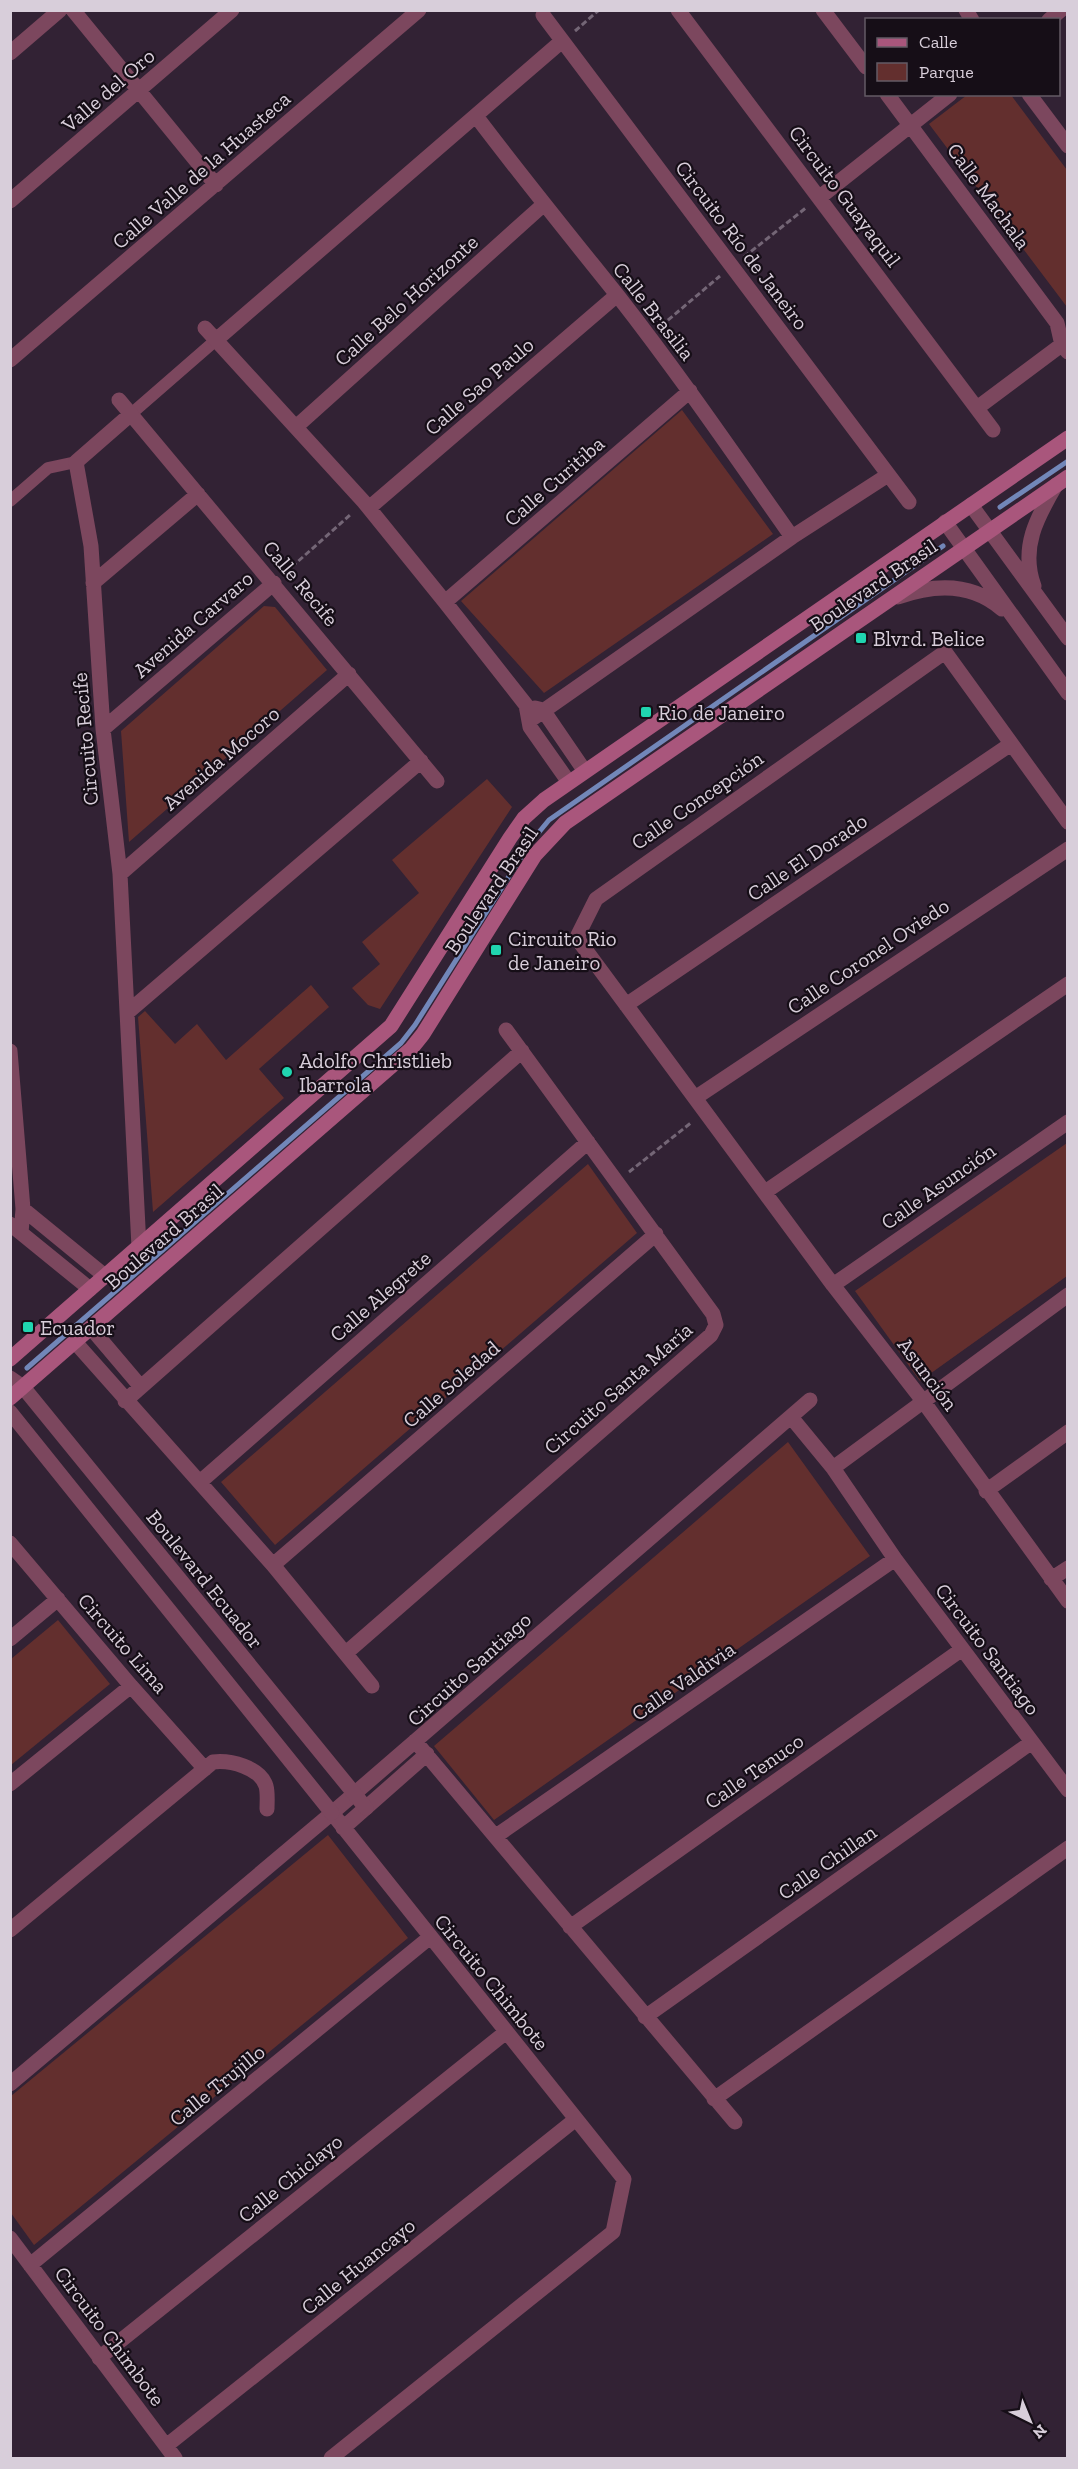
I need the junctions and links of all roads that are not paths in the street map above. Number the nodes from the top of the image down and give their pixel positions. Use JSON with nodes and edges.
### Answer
{"nodes":[{"id":1,"x":60,"y":10,"type":"edge"},
{"id":2,"x":73,"y":10,"type":"edge"},
{"id":3,"x":232,"y":10,"type":"edge"},
{"id":4,"x":419,"y":10,"type":"edge"},
{"id":5,"x":678,"y":10,"type":"edge"},
{"id":6,"x":823,"y":10,"type":"edge"},
{"id":7,"x":543,"y":15,"type":"dead end"},
{"id":8,"x":563,"y":41,"type":"junction"},
{"id":9,"x":10,"y":53,"type":"edge"},
{"id":10,"x":865,"y":64,"type":"edge"},
{"id":11,"x":139,"y":91,"type":"junction"},
{"id":12,"x":888,"y":96,"type":"edge"},
{"id":13,"x":947,"y":96,"type":"edge"},
{"id":14,"x":1030,"y":96,"type":"edge"},
{"id":15,"x":476,"y":116,"type":"junction"},
{"id":16,"x":910,"y":125,"type":"junction"},
{"id":17,"x":1068,"y":146,"type":"edge"},
{"id":18,"x":216,"y":185,"type":"junction"},
{"id":19,"x":820,"y":197,"type":"junction"},
{"id":20,"x":10,"y":201,"type":"edge"},
{"id":21,"x":543,"y":206,"type":"junction"},
{"id":22,"x":617,"y":295,"type":"junction"},
{"id":23,"x":1062,"y":325,"type":"edge"},
{"id":24,"x":205,"y":327,"type":"dead end"},
{"id":25,"x":216,"y":340,"type":"junction"},
{"id":26,"x":1066,"y":345,"type":"edge"},
{"id":27,"x":10,"y":360,"type":"edge"},
{"id":28,"x":690,"y":391,"type":"junction"},
{"id":29,"x":119,"y":400,"type":"dead end"},
{"id":30,"x":977,"y":408,"type":"junction"},
{"id":31,"x":131,"y":414,"type":"junction"},
{"id":32,"x":297,"y":426,"type":"junction"},
{"id":33,"x":993,"y":430,"type":"dead end"},
{"id":34,"x":1068,"y":438,"type":"edge"},
{"id":35,"x":76,"y":462,"type":"junction"},
{"id":36,"x":888,"y":475,"type":"junction"},
{"id":37,"x":1062,"y":481,"type":"edge"},
{"id":38,"x":198,"y":494,"type":"junction"},
{"id":39,"x":10,"y":501,"type":"edge"},
{"id":40,"x":909,"y":502,"type":"dead end"},
{"id":41,"x":971,"y":504,"type":"junction"},
{"id":42,"x":366,"y":505,"type":"junction"},
{"id":43,"x":945,"y":522,"type":"junction"},
{"id":44,"x":990,"y":530,"type":"junction"},
{"id":45,"x":792,"y":537,"type":"junction"},
{"id":46,"x":964,"y":548,"type":"junction"},
{"id":47,"x":93,"y":583,"type":"junction"},
{"id":48,"x":274,"y":583,"type":"junction"},
{"id":49,"x":1038,"y":597,"type":"junction"},
{"id":50,"x":887,"y":601,"type":"junction"},
{"id":51,"x":445,"y":603,"type":"junction"},
{"id":52,"x":1014,"y":619,"type":"junction"},
{"id":53,"x":1068,"y":638,"type":"edge"},
{"id":54,"x":349,"y":674,"type":"junction"},
{"id":55,"x":1068,"y":693,"type":"edge"},
{"id":56,"x":526,"y":705,"type":"junction"},
{"id":57,"x":543,"y":710,"type":"junction"},
{"id":58,"x":529,"y":721,"type":"junction"},
{"id":59,"x":103,"y":729,"type":"junction"},
{"id":60,"x":1011,"y":744,"type":"junction"},
{"id":61,"x":421,"y":760,"type":"junction"},
{"id":62,"x":584,"y":770,"type":"junction"},
{"id":63,"x":437,"y":781,"type":"dead end"},
{"id":64,"x":568,"y":781,"type":"junction"},
{"id":65,"x":1068,"y":822,"type":"edge"},
{"id":66,"x":1067,"y":846,"type":"edge"},
{"id":67,"x":120,"y":874,"type":"junction"},
{"id":68,"x":1068,"y":984,"type":"edge"},
{"id":69,"x":627,"y":1005,"type":"junction"},
{"id":70,"x":128,"y":1012,"type":"junction"},
{"id":71,"x":506,"y":1030,"type":"dead end"},
{"id":72,"x":10,"y":1051,"type":"edge"},
{"id":73,"x":522,"y":1051,"type":"junction"},
{"id":74,"x":695,"y":1098,"type":"junction"},
{"id":75,"x":1068,"y":1122,"type":"edge"},
{"id":76,"x":588,"y":1142,"type":"junction"},
{"id":77,"x":765,"y":1192,"type":"junction"},
{"id":78,"x":23,"y":1209,"type":"junction"},
{"id":79,"x":16,"y":1229,"type":"edge"},
{"id":80,"x":656,"y":1234,"type":"junction"},
{"id":81,"x":139,"y":1247,"type":"junction"},
{"id":82,"x":105,"y":1276,"type":"junction"},
{"id":83,"x":833,"y":1285,"type":"junction"},
{"id":84,"x":90,"y":1289,"type":"junction"},
{"id":85,"x":1068,"y":1294,"type":"edge"},
{"id":86,"x":91,"y":1328,"type":"junction"},
{"id":87,"x":75,"y":1342,"type":"junction"},
{"id":88,"x":10,"y":1359,"type":"edge"},
{"id":89,"x":141,"y":1387,"type":"junction"},
{"id":90,"x":14,"y":1388,"type":"edge"},
{"id":91,"x":125,"y":1401,"type":"junction"},
{"id":92,"x":810,"y":1401,"type":"dead end"},
{"id":93,"x":923,"y":1401,"type":"junction"},
{"id":94,"x":10,"y":1412,"type":"edge"},
{"id":95,"x":791,"y":1417,"type":"junction"},
{"id":96,"x":1068,"y":1432,"type":"edge"},
{"id":97,"x":833,"y":1468,"type":"junction"},
{"id":98,"x":200,"y":1482,"type":"junction"},
{"id":99,"x":986,"y":1491,"type":"junction"},
{"id":100,"x":10,"y":1543,"type":"edge"},
{"id":101,"x":895,"y":1559,"type":"junction"},
{"id":102,"x":273,"y":1565,"type":"junction"},
{"id":103,"x":1068,"y":1568,"type":"edge"},
{"id":104,"x":1051,"y":1579,"type":"junction"},
{"id":105,"x":58,"y":1599,"type":"junction"},
{"id":106,"x":1068,"y":1601,"type":"edge"},
{"id":107,"x":10,"y":1639,"type":"edge"},
{"id":108,"x":961,"y":1650,"type":"junction"},
{"id":109,"x":346,"y":1653,"type":"junction"},
{"id":110,"x":131,"y":1686,"type":"junction"},
{"id":111,"x":372,"y":1686,"type":"dead end"},
{"id":112,"x":415,"y":1741,"type":"junction"},
{"id":113,"x":1032,"y":1742,"type":"junction"},
{"id":114,"x":427,"y":1754,"type":"junction"},
{"id":115,"x":205,"y":1768,"type":"junction"},
{"id":116,"x":10,"y":1784,"type":"edge"},
{"id":117,"x":1068,"y":1790,"type":"edge"},
{"id":118,"x":354,"y":1794,"type":"junction"},
{"id":119,"x":366,"y":1808,"type":"junction"},
{"id":120,"x":267,"y":1809,"type":"dead end"},
{"id":121,"x":332,"y":1813,"type":"junction"},
{"id":122,"x":343,"y":1828,"type":"junction"},
{"id":123,"x":496,"y":1836,"type":"junction"},
{"id":124,"x":1068,"y":1848,"type":"edge"},
{"id":125,"x":570,"y":1927,"type":"junction"},
{"id":126,"x":10,"y":1930,"type":"edge"},
{"id":127,"x":429,"y":1938,"type":"junction"},
{"id":128,"x":645,"y":2017,"type":"junction"},
{"id":129,"x":506,"y":2032,"type":"junction"},
{"id":130,"x":10,"y":2084,"type":"edge"},
{"id":131,"x":714,"y":2099,"type":"junction"},
{"id":132,"x":576,"y":2118,"type":"junction"},
{"id":133,"x":735,"y":2122,"type":"dead end"},
{"id":134,"x":10,"y":2238,"type":"edge"},
{"id":135,"x":30,"y":2265,"type":"junction"},
{"id":136,"x":99,"y":2358,"type":"junction"},
{"id":137,"x":171,"y":2452,"type":"edge"},
{"id":138,"x":331,"y":2458,"type":"edge"}],
"edges":[{"from":1,"to":9,"type":"street"},
{"from":2,"to":11,"type":"street"},
{"from":3,"to":11,"type":"street","name":"Valle del Oro"},
{"from":4,"to":18,"type":"street","name":"Calle Valle de la Huasteca"},
{"from":5,"to":19,"type":"street","name":"Circuito Guayaquil"},
{"from":6,"to":10,"type":"street"},
{"from":7,"to":8,"type":"street","name":"Circuito Río de Janeiro"},
{"from":8,"to":15,"type":"street"},
{"from":8,"to":36,"type":"street","name":"Circuito Río de Janeiro"},
{"from":11,"to":18,"type":"street"},
{"from":11,"to":20,"type":"street","name":"Valle del Oro"},
{"from":12,"to":16,"type":"street","name":"Calle Machala"},
{"from":13,"to":16,"type":"street"},
{"from":14,"to":17,"type":"street"},
{"from":15,"to":21,"type":"street","name":"Calle Brasilia"},
{"from":15,"to":25,"type":"street"},
{"from":16,"to":19,"type":"street"},
{"from":16,"to":23,"type":"street","name":"Calle Machala"},
{"from":18,"to":27,"type":"street","name":"Calle Valle de la Huasteca"},
{"from":19,"to":30,"type":"street","name":"Circuito Guayaquil"},
{"from":21,"to":22,"type":"street","name":"Calle Brasilia"},
{"from":21,"to":32,"type":"street","name":"Calle Belo Horizonte"},
{"from":22,"to":28,"type":"street","name":"Calle Brasilia"},
{"from":22,"to":42,"type":"street","name":"Calle Sao Paulo"},
{"from":23,"to":26,"type":"street","name":"Calle Machala"},
{"from":24,"to":25,"type":"street"},
{"from":25,"to":31,"type":"street"},
{"from":25,"to":32,"type":"street"},
{"from":26,"to":30,"type":"street"},
{"from":28,"to":45,"type":"street","name":"Calle Brasilia"},
{"from":28,"to":51,"type":"street","name":"Calle Curitiba"},
{"from":29,"to":31,"type":"street","name":"Calle Recife"},
{"from":30,"to":33,"type":"street","name":"Circuito Guayaquil"},
{"from":31,"to":35,"type":"street"},
{"from":31,"to":38,"type":"street","name":"Calle Recife"},
{"from":32,"to":42,"type":"street"},
{"from":34,"to":41,"type":"main road","name":"Boulevard Brasil"},
{"from":35,"to":39,"type":"street"},
{"from":35,"to":47,"type":"street","name":"Circuito Recife"},
{"from":36,"to":40,"type":"street","name":"Circuito Río de Janeiro"},
{"from":36,"to":45,"type":"street"},
{"from":37,"to":44,"type":"main road","name":"Boulevard Brasil"},
{"from":37,"to":49,"type":"street"},
{"from":38,"to":47,"type":"street"},
{"from":38,"to":48,"type":"street","name":"Calle Recife"},
{"from":41,"to":43,"type":"main road","name":"Boulevard Brasil"},
{"from":41,"to":44,"type":"street"},
{"from":42,"to":51,"type":"street"},
{"from":43,"to":46,"type":"street"},
{"from":43,"to":62,"type":"main road","name":"Boulevard Brasil"},
{"from":44,"to":46,"type":"main road","name":"Boulevard Brasil"},
{"from":44,"to":49,"type":"street"},
{"from":45,"to":57,"type":"street"},
{"from":46,"to":50,"type":"main road","name":"Boulevard Brasil"},
{"from":46,"to":52,"type":"street"},
{"from":47,"to":59,"type":"street","name":"Circuito Recife"},
{"from":48,"to":54,"type":"street","name":"Calle Recife"},
{"from":48,"to":59,"type":"street","name":"Avenida Carvaro"},
{"from":49,"to":53,"type":"street"},
{"from":50,"to":52,"type":"street"},
{"from":50,"to":86,"type":"main road","name":"Boulevard Brasil"},
{"from":51,"to":56,"type":"street"},
{"from":52,"to":55,"type":"street"},
{"from":54,"to":61,"type":"street","name":"Calle Recife"},
{"from":54,"to":67,"type":"street","name":"Avenida Mocoro"},
{"from":56,"to":57,"type":"street"},
{"from":56,"to":58,"type":"street"},
{"from":57,"to":58,"type":"street"},
{"from":57,"to":62,"type":"street"},
{"from":58,"to":64,"type":"street"},
{"from":59,"to":67,"type":"street","name":"Circuito Recife"},
{"from":60,"to":65,"type":"street","name":"Calle Concepción"},
{"from":60,"to":69,"type":"street","name":"Calle El Dorado"},
{"from":60,"to":69,"type":"street","name":"Calle Concepción"},
{"from":61,"to":63,"type":"street","name":"Calle Recife"},
{"from":61,"to":70,"type":"street"},
{"from":62,"to":64,"type":"main road","name":"Boulevard Brasil"},
{"from":64,"to":81,"type":"main road","name":"Boulevard Brasil"},
{"from":66,"to":74,"type":"street","name":"Calle Coronel Oviedo"},
{"from":67,"to":70,"type":"street","name":"Circuito Recife"},
{"from":68,"to":77,"type":"street"},
{"from":69,"to":74,"type":"street","name":"Calle Concepción"},
{"from":70,"to":81,"type":"street","name":"Circuito Recife"},
{"from":71,"to":73,"type":"street","name":"Circuito Santa María"},
{"from":72,"to":78,"type":"street"},
{"from":73,"to":76,"type":"street","name":"Circuito Santa María"},
{"from":73,"to":89,"type":"street"},
{"from":74,"to":77,"type":"street","name":"Calle Concepción"},
{"from":75,"to":83,"type":"street","name":"Calle Asunción"},
{"from":76,"to":80,"type":"street","name":"Circuito Santa María"},
{"from":76,"to":98,"type":"street","name":"Calle Alegrete"},
{"from":77,"to":83,"type":"street","name":"Calle Concepción"},
{"from":78,"to":79,"type":"street"},
{"from":78,"to":82,"type":"street"},
{"from":79,"to":84,"type":"street"},
{"from":80,"to":102,"type":"street","name":"Calle Soledad"},
{"from":80,"to":109,"type":"street","name":"Circuito Santa María"},
{"from":81,"to":82,"type":"main road","name":"Boulevard Brasil"},
{"from":82,"to":84,"type":"main road","name":"Boulevard Brasil"},
{"from":83,"to":93,"type":"street","name":"Asunción"},
{"from":84,"to":88,"type":"main road","name":"Boulevard Brasil"},
{"from":85,"to":93,"type":"street"},
{"from":86,"to":87,"type":"main road","name":"Boulevard Brasil"},
{"from":86,"to":89,"type":"street"},
{"from":87,"to":90,"type":"main road","name":"Boulevard Brasil"},
{"from":87,"to":91,"type":"street"},
{"from":89,"to":91,"type":"street"},
{"from":90,"to":118,"type":"street","name":"Boulevard Ecuador"},
{"from":91,"to":98,"type":"street"},
{"from":92,"to":95,"type":"street","name":"Circuito Santiago"},
{"from":93,"to":97,"type":"street"},
{"from":93,"to":99,"type":"street","name":"Asunción"},
{"from":94,"to":121,"type":"street"},
{"from":95,"to":97,"type":"street","name":"Circuito Santiago"},
{"from":95,"to":112,"type":"street","name":"Circuito Santiago"},
{"from":96,"to":99,"type":"street"},
{"from":97,"to":101,"type":"street","name":"Circuito Santiago"},
{"from":98,"to":102,"type":"street"},
{"from":99,"to":104,"type":"street","name":"Asunción"},
{"from":100,"to":105,"type":"street","name":"Circuito Lima"},
{"from":101,"to":108,"type":"street","name":"Circuito Santiago"},
{"from":101,"to":123,"type":"street","name":"Calle Valdivia"},
{"from":102,"to":109,"type":"street"},
{"from":103,"to":104,"type":"street"},
{"from":104,"to":106,"type":"street","name":"Asunción"},
{"from":105,"to":107,"type":"street"},
{"from":105,"to":110,"type":"street","name":"Circuito Lima"},
{"from":108,"to":113,"type":"street","name":"Circuito Santiago"},
{"from":108,"to":125,"type":"street","name":"Calle Tenuco"},
{"from":109,"to":111,"type":"street"},
{"from":110,"to":115,"type":"street","name":"Circuito Lima"},
{"from":110,"to":116,"type":"street"},
{"from":112,"to":114,"type":"street","name":"Circuito Santiago"},
{"from":112,"to":118,"type":"street"},
{"from":113,"to":117,"type":"street","name":"Circuito Santiago"},
{"from":113,"to":128,"type":"street","name":"Calle Chillan"},
{"from":114,"to":119,"type":"street"},
{"from":114,"to":123,"type":"street","name":"Circuito Santiago"},
{"from":115,"to":120,"type":"street"},
{"from":115,"to":126,"type":"street"},
{"from":118,"to":119,"type":"street","name":"Boulevard Ecuador"},
{"from":118,"to":121,"type":"street"},
{"from":119,"to":122,"type":"street"},
{"from":121,"to":122,"type":"street","name":"Circuito Chimbote"},
{"from":121,"to":130,"type":"street"},
{"from":122,"to":127,"type":"street","name":"Circuito Chimbote"},
{"from":123,"to":125,"type":"street","name":"Circuito Santiago"},
{"from":124,"to":131,"type":"street"},
{"from":125,"to":128,"type":"street","name":"Circuito Santiago"},
{"from":127,"to":129,"type":"street","name":"Circuito Chimbote"},
{"from":127,"to":135,"type":"street","name":"Calle Trujillo"},
{"from":128,"to":131,"type":"street","name":"Circuito Santiago"},
{"from":129,"to":132,"type":"street","name":"Circuito Chimbote"},
{"from":129,"to":136,"type":"street","name":"Calle Chiclayo"},
{"from":131,"to":133,"type":"street","name":"Circuito Santiago"},
{"from":132,"to":137,"type":"street","name":"Calle Huancayo"},
{"from":132,"to":138,"type":"street","name":"Circuito Chimbote"},
{"from":134,"to":135,"type":"street","name":"Circuito Chimbote"},
{"from":135,"to":136,"type":"street","name":"Circuito Chimbote"},
{"from":136,"to":137,"type":"street","name":"Circuito Chimbote"}]}
